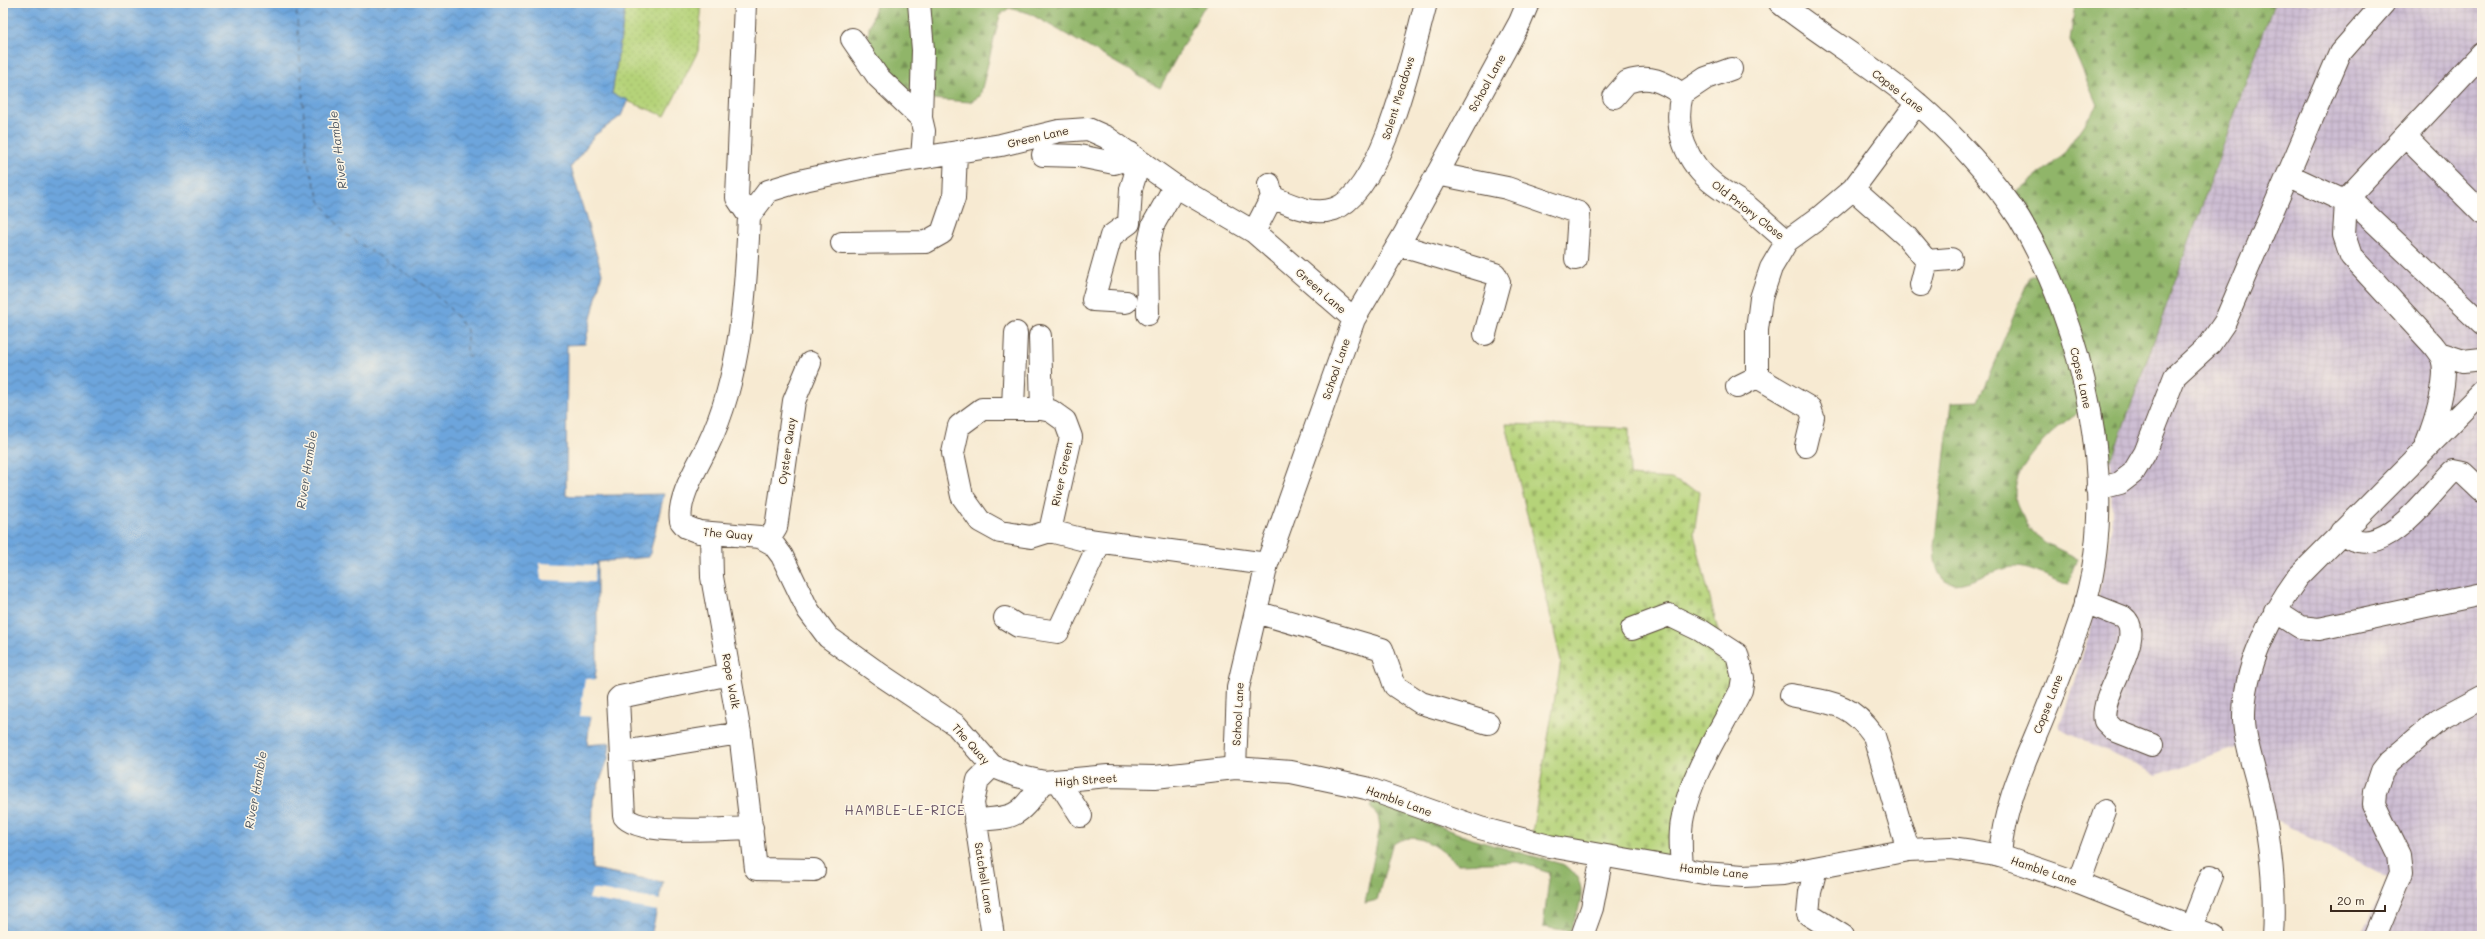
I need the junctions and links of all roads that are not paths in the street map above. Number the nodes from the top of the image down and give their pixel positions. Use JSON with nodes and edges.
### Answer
{"nodes":[{"id":1,"x":745,"y":3,"type":"edge"},
{"id":2,"x":919,"y":3,"type":"edge"},
{"id":3,"x":1426,"y":3,"type":"edge"},
{"id":4,"x":1528,"y":3,"type":"edge"},
{"id":5,"x":2384,"y":3,"type":"edge"},
{"id":6,"x":1788,"y":6,"type":"edge"},
{"id":7,"x":852,"y":39,"type":"dead end"},
{"id":8,"x":2482,"y":54,"type":"edge"},
{"id":9,"x":1730,"y":69,"type":"dead end"},
{"id":10,"x":1682,"y":94,"type":"junction"},
{"id":11,"x":1614,"y":97,"type":"dead end"},
{"id":12,"x":1917,"y":103,"type":"junction"},
{"id":13,"x":921,"y":118,"type":"junction"},
{"id":14,"x":2405,"y":136,"type":"junction"},
{"id":15,"x":956,"y":153,"type":"junction"},
{"id":16,"x":1043,"y":155,"type":"dead end"},
{"id":17,"x":1128,"y":156,"type":"junction"},
{"id":18,"x":922,"y":158,"type":"junction"},
{"id":19,"x":1437,"y":174,"type":"junction"},
{"id":20,"x":2288,"y":176,"type":"junction"},
{"id":21,"x":1175,"y":186,"type":"junction"},
{"id":22,"x":1852,"y":189,"type":"junction"},
{"id":23,"x":2347,"y":199,"type":"junction"},
{"id":24,"x":2482,"y":213,"type":"edge"},
{"id":25,"x":749,"y":216,"type":"junction"},
{"id":26,"x":1254,"y":232,"type":"junction"},
{"id":27,"x":1787,"y":241,"type":"junction"},
{"id":28,"x":842,"y":243,"type":"dead end"},
{"id":29,"x":1398,"y":245,"type":"junction"},
{"id":30,"x":1576,"y":259,"type":"dead end"},
{"id":31,"x":1951,"y":259,"type":"dead end"},
{"id":32,"x":1927,"y":261,"type":"junction"},
{"id":33,"x":1921,"y":285,"type":"dead end"},
{"id":34,"x":1126,"y":302,"type":"dead end"},
{"id":35,"x":1148,"y":314,"type":"dead end"},
{"id":36,"x":1354,"y":319,"type":"junction"},
{"id":37,"x":2482,"y":324,"type":"edge"},
{"id":38,"x":1016,"y":333,"type":"dead end"},
{"id":39,"x":1485,"y":334,"type":"dead end"},
{"id":40,"x":1040,"y":336,"type":"dead end"},
{"id":41,"x":2439,"y":354,"type":"junction"},
{"id":42,"x":2482,"y":359,"type":"edge"},
{"id":43,"x":810,"y":363,"type":"dead end"},
{"id":44,"x":1757,"y":377,"type":"junction"},
{"id":45,"x":1737,"y":387,"type":"dead end"},
{"id":46,"x":2482,"y":392,"type":"edge"},
{"id":47,"x":1013,"y":408,"type":"junction"},
{"id":48,"x":1042,"y":409,"type":"junction"},
{"id":49,"x":1806,"y":446,"type":"dead end"},
{"id":50,"x":2426,"y":446,"type":"junction"},
{"id":51,"x":2098,"y":489,"type":"junction"},
{"id":52,"x":2482,"y":491,"type":"edge"},
{"id":53,"x":1050,"y":531,"type":"junction"},
{"id":54,"x":2341,"y":532,"type":"junction"},
{"id":55,"x":712,"y":534,"type":"junction"},
{"id":56,"x":768,"y":541,"type":"junction"},
{"id":57,"x":1100,"y":542,"type":"junction"},
{"id":58,"x":1268,"y":564,"type":"junction"},
{"id":59,"x":2482,"y":594,"type":"edge"},
{"id":60,"x":2085,"y":602,"type":"junction"},
{"id":61,"x":2275,"y":611,"type":"junction"},
{"id":62,"x":1256,"y":612,"type":"junction"},
{"id":63,"x":1005,"y":618,"type":"dead end"},
{"id":64,"x":1632,"y":629,"type":"dead end"},
{"id":65,"x":730,"y":674,"type":"junction"},
{"id":66,"x":1791,"y":695,"type":"dead end"},
{"id":67,"x":2482,"y":697,"type":"edge"},
{"id":68,"x":1488,"y":723,"type":"dead end"},
{"id":69,"x":740,"y":733,"type":"junction"},
{"id":70,"x":2152,"y":745,"type":"dead end"},
{"id":71,"x":622,"y":752,"type":"junction"},
{"id":72,"x":992,"y":766,"type":"junction"},
{"id":73,"x":1235,"y":768,"type":"junction"},
{"id":74,"x":1052,"y":782,"type":"junction"},
{"id":75,"x":2105,"y":811,"type":"dead end"},
{"id":76,"x":1081,"y":816,"type":"dead end"},
{"id":77,"x":975,"y":820,"type":"junction"},
{"id":78,"x":752,"y":828,"type":"junction"},
{"id":79,"x":1908,"y":850,"type":"junction"},
{"id":80,"x":1602,"y":856,"type":"junction"},
{"id":81,"x":2000,"y":856,"type":"junction"},
{"id":82,"x":1682,"y":868,"type":"junction"},
{"id":83,"x":1816,"y":868,"type":"junction"},
{"id":84,"x":814,"y":870,"type":"dead end"},
{"id":85,"x":2211,"y":876,"type":"dead end"},
{"id":86,"x":2079,"y":883,"type":"junction"},
{"id":87,"x":2188,"y":930,"type":"edge"},
{"id":88,"x":993,"y":936,"type":"edge"},
{"id":89,"x":1582,"y":936,"type":"edge"},
{"id":90,"x":1843,"y":936,"type":"edge"},
{"id":91,"x":2213,"y":936,"type":"edge"},
{"id":92,"x":2273,"y":936,"type":"edge"},
{"id":93,"x":2375,"y":936,"type":"edge"}],
"edges":[{"from":1,"to":25,"type":"street"},
{"from":2,"to":13,"type":"street"},
{"from":3,"to":26,"type":"street","name":"Solent Meadows"},
{"from":4,"to":19,"type":"street","name":"School Lane"},
{"from":5,"to":20,"type":"street"},
{"from":6,"to":12,"type":"street","name":"Copse Lane"},
{"from":7,"to":13,"type":"street"},
{"from":8,"to":14,"type":"street"},
{"from":9,"to":10,"type":"street"},
{"from":10,"to":11,"type":"street"},
{"from":10,"to":27,"type":"street","name":"Old Priory Close"},
{"from":12,"to":22,"type":"street","name":"Old Priory Close"},
{"from":12,"to":51,"type":"street","name":"Copse Lane"},
{"from":13,"to":18,"type":"street"},
{"from":14,"to":23,"type":"street"},
{"from":14,"to":24,"type":"street"},
{"from":15,"to":17,"type":"street","name":"Green Lane"},
{"from":15,"to":18,"type":"street","name":"Green Lane"},
{"from":15,"to":28,"type":"street"},
{"from":16,"to":17,"type":"street"},
{"from":17,"to":21,"type":"street","name":"Green Lane"},
{"from":17,"to":34,"type":"street"},
{"from":18,"to":25,"type":"street","name":"Green Lane"},
{"from":19,"to":29,"type":"street","name":"School Lane"},
{"from":19,"to":30,"type":"street"},
{"from":20,"to":23,"type":"street"},
{"from":20,"to":51,"type":"street"},
{"from":21,"to":26,"type":"street","name":"Green Lane"},
{"from":21,"to":35,"type":"street"},
{"from":22,"to":27,"type":"street","name":"Old Priory Close"},
{"from":22,"to":32,"type":"street"},
{"from":23,"to":37,"type":"street"},
{"from":23,"to":41,"type":"street"},
{"from":25,"to":55,"type":"street","name":"The Quay"},
{"from":26,"to":36,"type":"street","name":"Green Lane"},
{"from":27,"to":44,"type":"street","name":"Old Priory Close"},
{"from":29,"to":36,"type":"street","name":"School Lane"},
{"from":29,"to":39,"type":"street"},
{"from":31,"to":32,"type":"street"},
{"from":32,"to":33,"type":"street"},
{"from":36,"to":58,"type":"street","name":"School Lane"},
{"from":38,"to":47,"type":"street"},
{"from":40,"to":48,"type":"street"},
{"from":41,"to":42,"type":"street"},
{"from":41,"to":50,"type":"street"},
{"from":43,"to":56,"type":"street","name":"Oyster Quay"},
{"from":44,"to":45,"type":"street"},
{"from":44,"to":49,"type":"street"},
{"from":46,"to":50,"type":"street"},
{"from":47,"to":48,"type":"street","name":"River Green"},
{"from":47,"to":53,"type":"street","name":"River Green"},
{"from":48,"to":53,"type":"street","name":"River Green"},
{"from":50,"to":54,"type":"street"},
{"from":51,"to":60,"type":"street","name":"Copse Lane"},
{"from":52,"to":54,"type":"street"},
{"from":53,"to":57,"type":"street"},
{"from":54,"to":61,"type":"street"},
{"from":55,"to":56,"type":"street","name":"The Quay"},
{"from":55,"to":65,"type":"street","name":"Rope Walk"},
{"from":56,"to":72,"type":"street","name":"The Quay"},
{"from":57,"to":58,"type":"street"},
{"from":57,"to":63,"type":"street"},
{"from":58,"to":62,"type":"street","name":"School Lane"},
{"from":59,"to":61,"type":"street"},
{"from":60,"to":70,"type":"street"},
{"from":60,"to":81,"type":"street","name":"Copse Lane"},
{"from":61,"to":92,"type":"street"},
{"from":62,"to":68,"type":"street"},
{"from":62,"to":73,"type":"street","name":"School Lane"},
{"from":64,"to":82,"type":"street"},
{"from":65,"to":69,"type":"street","name":"Rope Walk"},
{"from":65,"to":71,"type":"street"},
{"from":66,"to":79,"type":"street"},
{"from":67,"to":93,"type":"street"},
{"from":69,"to":71,"type":"street"},
{"from":69,"to":78,"type":"street","name":"Rope Walk"},
{"from":71,"to":78,"type":"street"},
{"from":72,"to":74,"type":"street"},
{"from":72,"to":77,"type":"street","name":"Satchell Lane"},
{"from":73,"to":74,"type":"street","name":"High Street"},
{"from":73,"to":80,"type":"street","name":"Hamble Lane"},
{"from":74,"to":76,"type":"street"},
{"from":74,"to":77,"type":"street","name":"High Street"},
{"from":75,"to":86,"type":"street"},
{"from":77,"to":88,"type":"street","name":"Satchell Lane"},
{"from":78,"to":84,"type":"street","name":"Rope Walk"},
{"from":79,"to":81,"type":"street","name":"Hamble Lane"},
{"from":79,"to":83,"type":"street","name":"Hamble Lane"},
{"from":80,"to":82,"type":"street","name":"Hamble Lane"},
{"from":80,"to":89,"type":"street"},
{"from":81,"to":86,"type":"street","name":"Hamble Lane"},
{"from":82,"to":83,"type":"street","name":"Hamble Lane"},
{"from":83,"to":90,"type":"street"},
{"from":85,"to":87,"type":"street"},
{"from":86,"to":87,"type":"street","name":"Hamble Lane"},
{"from":87,"to":91,"type":"street","name":"Hamble Lane"}]}
